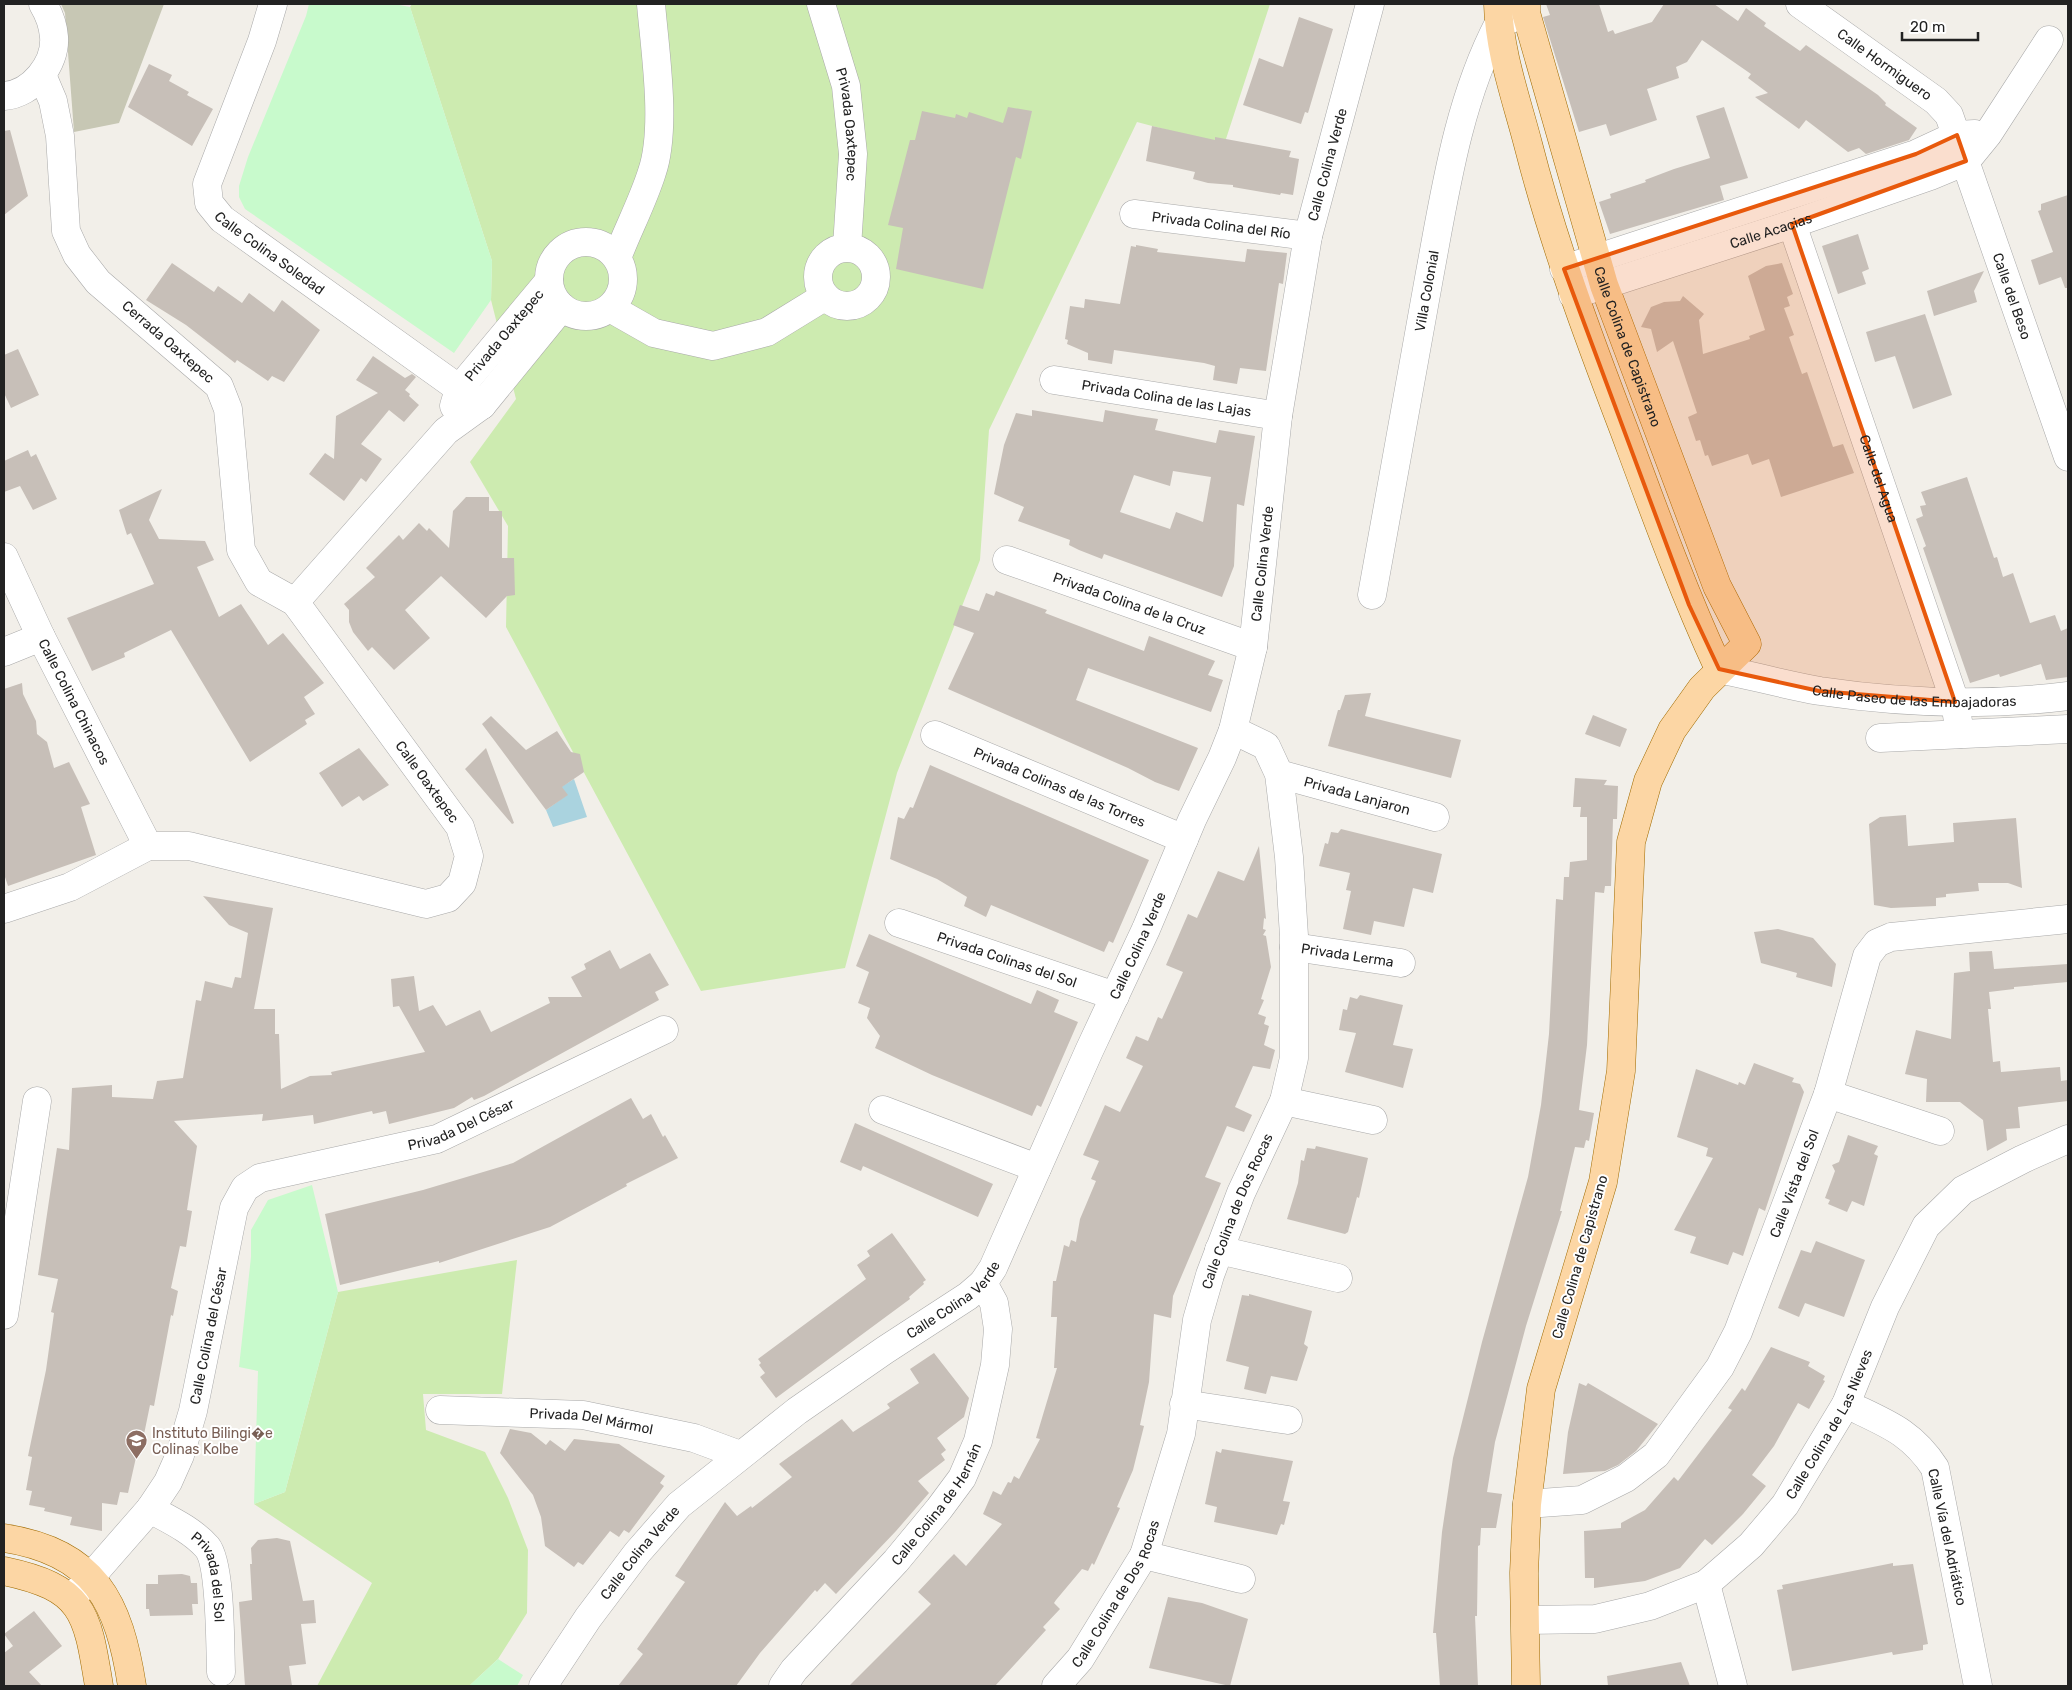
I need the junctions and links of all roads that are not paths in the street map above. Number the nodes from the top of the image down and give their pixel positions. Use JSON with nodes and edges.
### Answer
{"nodes":[{"id":1,"x":43,"y":4,"type":"edge"},
{"id":2,"x":273,"y":4,"type":"edge"},
{"id":3,"x":651,"y":4,"type":"edge"},
{"id":4,"x":821,"y":4,"type":"edge"},
{"id":5,"x":1370,"y":4,"type":"edge"},
{"id":6,"x":1800,"y":4,"type":"edge"},
{"id":7,"x":1526,"y":8,"type":"edge"},
{"id":8,"x":1499,"y":13,"type":"edge"},
{"id":9,"x":2049,"y":40,"type":"dead end"},
{"id":10,"x":42,"y":75,"type":"junction"},
{"id":11,"x":4,"y":96,"type":"edge"},
{"id":12,"x":1988,"y":134,"type":"junction"},
{"id":13,"x":1957,"y":135,"type":"junction"},
{"id":14,"x":1966,"y":161,"type":"junction"},
{"id":15,"x":1134,"y":214,"type":"dead end"},
{"id":16,"x":1792,"y":224,"type":"junction"},
{"id":17,"x":1308,"y":236,"type":"junction"},
{"id":18,"x":847,"y":247,"type":"junction"},
{"id":19,"x":617,"y":258,"type":"junction"},
{"id":20,"x":1597,"y":258,"type":"junction"},
{"id":21,"x":1564,"y":269,"type":"junction"},
{"id":22,"x":549,"y":281,"type":"junction"},
{"id":23,"x":1604,"y":285,"type":"junction"},
{"id":24,"x":1573,"y":295,"type":"junction"},
{"id":25,"x":824,"y":297,"type":"junction"},
{"id":26,"x":562,"y":307,"type":"junction"},
{"id":27,"x":610,"y":308,"type":"junction"},
{"id":28,"x":1054,"y":380,"type":"dead end"},
{"id":29,"x":459,"y":389,"type":"junction"},
{"id":30,"x":482,"y":405,"type":"junction"},
{"id":31,"x":1278,"y":416,"type":"junction"},
{"id":32,"x":446,"y":431,"type":"junction"},
{"id":33,"x":2068,"y":457,"type":"edge"},
{"id":34,"x":4,"y":557,"type":"edge"},
{"id":35,"x":1006,"y":560,"type":"dead end"},
{"id":36,"x":1372,"y":595,"type":"dead end"},
{"id":37,"x":295,"y":602,"type":"junction"},
{"id":38,"x":41,"y":637,"type":"junction"},
{"id":39,"x":1747,"y":644,"type":"junction"},
{"id":40,"x":1253,"y":647,"type":"junction"},
{"id":41,"x":4,"y":652,"type":"edge"},
{"id":42,"x":1719,"y":669,"type":"junction"},
{"id":43,"x":1762,"y":678,"type":"junction"},
{"id":44,"x":2068,"y":696,"type":"edge"},
{"id":45,"x":1955,"y":702,"type":"junction"},
{"id":46,"x":2068,"y":729,"type":"edge"},
{"id":47,"x":1233,"y":730,"type":"junction"},
{"id":48,"x":1960,"y":734,"type":"junction"},
{"id":49,"x":935,"y":735,"type":"dead end"},
{"id":50,"x":1880,"y":738,"type":"dead end"},
{"id":51,"x":1279,"y":774,"type":"junction"},
{"id":52,"x":1435,"y":817,"type":"dead end"},
{"id":53,"x":1184,"y":839,"type":"junction"},
{"id":54,"x":148,"y":846,"type":"junction"},
{"id":55,"x":4,"y":909,"type":"edge"},
{"id":56,"x":2068,"y":919,"type":"edge"},
{"id":57,"x":899,"y":923,"type":"dead end"},
{"id":58,"x":1294,"y":948,"type":"junction"},
{"id":59,"x":1402,"y":963,"type":"dead end"},
{"id":60,"x":1115,"y":996,"type":"junction"},
{"id":61,"x":664,"y":1030,"type":"dead end"},
{"id":62,"x":1828,"y":1094,"type":"junction"},
{"id":63,"x":37,"y":1101,"type":"dead end"},
{"id":64,"x":1284,"y":1101,"type":"junction"},
{"id":65,"x":883,"y":1110,"type":"dead end"},
{"id":66,"x":1373,"y":1120,"type":"dead end"},
{"id":67,"x":1940,"y":1131,"type":"dead end"},
{"id":68,"x":2068,"y":1139,"type":"edge"},
{"id":69,"x":1037,"y":1168,"type":"junction"},
{"id":70,"x":245,"y":1188,"type":"joint"},
{"id":71,"x":1219,"y":1250,"type":"junction"},
{"id":72,"x":1338,"y":1278,"type":"dead end"},
{"id":73,"x":982,"y":1283,"type":"junction"},
{"id":74,"x":4,"y":1315,"type":"edge"},
{"id":75,"x":1184,"y":1404,"type":"junction"},
{"id":76,"x":1846,"y":1404,"type":"junction"},
{"id":77,"x":440,"y":1410,"type":"dead end"},
{"id":78,"x":1288,"y":1420,"type":"dead end"},
{"id":79,"x":740,"y":1455,"type":"junction"},
{"id":80,"x":1527,"y":1504,"type":"junction"},
{"id":81,"x":150,"y":1509,"type":"junction"},
{"id":82,"x":4,"y":1538,"type":"edge"},
{"id":83,"x":1144,"y":1555,"type":"junction"},
{"id":84,"x":4,"y":1571,"type":"edge"},
{"id":85,"x":91,"y":1577,"type":"junction"},
{"id":86,"x":1241,"y":1579,"type":"dead end"},
{"id":87,"x":1706,"y":1584,"type":"junction"},
{"id":88,"x":71,"y":1599,"type":"junction"},
{"id":89,"x":1526,"y":1620,"type":"junction"},
{"id":90,"x":221,"y":1672,"type":"dead end"},
{"id":91,"x":99,"y":1686,"type":"edge"},
{"id":92,"x":132,"y":1686,"type":"edge"},
{"id":93,"x":543,"y":1686,"type":"edge"},
{"id":94,"x":783,"y":1686,"type":"edge"},
{"id":95,"x":1056,"y":1686,"type":"edge"},
{"id":96,"x":1526,"y":1686,"type":"edge"},
{"id":97,"x":1733,"y":1686,"type":"edge"},
{"id":98,"x":1978,"y":1686,"type":"edge"}],
"edges":[{"from":1,"to":10,"type":"street"},
{"from":2,"to":29,"type":"street","name":"Calle Colina Soledad"},
{"from":3,"to":19,"type":"street"},
{"from":4,"to":18,"type":"street","name":"Privada Oaxtepec"},
{"from":5,"to":17,"type":"street","name":"Calle Colina Verde"},
{"from":6,"to":13,"type":"street","name":"Calle Hormiguero"},
{"from":7,"to":8,"type":"street"},
{"from":7,"to":20,"type":"main road","name":"Calle Colina de Capistrano"},
{"from":8,"to":21,"type":"main road"},
{"from":8,"to":36,"type":"street","name":"Villa Colonial"},
{"from":9,"to":12,"type":"street"},
{"from":10,"to":11,"type":"street"},
{"from":10,"to":37,"type":"street","name":"Cerrada Oaxtepec"},
{"from":12,"to":13,"type":"street"},
{"from":12,"to":14,"type":"street"},
{"from":13,"to":14,"type":"street","name":"Calle del Beso"},
{"from":13,"to":20,"type":"street","name":"Calle Acacias"},
{"from":14,"to":16,"type":"street","name":"Calle Acacias"},
{"from":14,"to":33,"type":"street","name":"Calle del Beso"},
{"from":15,"to":17,"type":"street","name":"Privada Colina del Río"},
{"from":16,"to":23,"type":"street","name":"Calle Acacias"},
{"from":16,"to":45,"type":"street","name":"Calle del Agua"},
{"from":17,"to":31,"type":"street","name":"Calle Colina Verde"},
{"from":18,"to":25,"type":"street"},
{"from":18,"to":25,"type":"street"},
{"from":19,"to":22,"type":"street"},
{"from":19,"to":27,"type":"street"},
{"from":20,"to":21,"type":"street","name":"Calle Acacias"},
{"from":20,"to":23,"type":"main road","name":"Calle Colina de Capistrano"},
{"from":21,"to":24,"type":"main road"},
{"from":22,"to":26,"type":"street"},
{"from":22,"to":29,"type":"street","name":"Privada Oaxtepec"},
{"from":23,"to":24,"type":"street","name":"Calle Acacias"},
{"from":23,"to":39,"type":"main road","name":"Calle Colina de Capistrano"},
{"from":24,"to":42,"type":"main road"},
{"from":25,"to":27,"type":"street"},
{"from":26,"to":27,"type":"street"},
{"from":26,"to":30,"type":"street","name":"Privada Oaxtepec"},
{"from":28,"to":31,"type":"street","name":"Privada Colina de las Lajas"},
{"from":29,"to":30,"type":"street","name":"Calle Colina Soledad"},
{"from":29,"to":32,"type":"street"},
{"from":30,"to":32,"type":"street"},
{"from":31,"to":40,"type":"street","name":"Calle Colina Verde"},
{"from":32,"to":37,"type":"street"},
{"from":34,"to":38,"type":"street","name":"Calle Colina Chinacos"},
{"from":35,"to":40,"type":"street","name":"Privada Colina de la Cruz"},
{"from":37,"to":54,"type":"street","name":"Calle Oaxtepec"},
{"from":38,"to":41,"type":"street"},
{"from":38,"to":54,"type":"street","name":"Calle Colina Chinacos"},
{"from":39,"to":42,"type":"main road","name":"Calle Colina de Capistrano"},
{"from":39,"to":43,"type":"street"},
{"from":40,"to":47,"type":"street","name":"Calle Colina Verde"},
{"from":42,"to":43,"type":"street","name":"Calle Paseo de las Embajadoras"},
{"from":42,"to":80,"type":"main road","name":"Calle Colina de Capistrano"},
{"from":43,"to":45,"type":"street","name":"Calle Paseo de las Embajadoras"},
{"from":44,"to":45,"type":"street","name":"Calle Paseo de las Embajadoras"},
{"from":45,"to":48,"type":"street","name":"Calle del Agua"},
{"from":46,"to":48,"type":"street"},
{"from":47,"to":51,"type":"street","name":"Calle Colina de Dos Rocas"},
{"from":47,"to":53,"type":"street","name":"Calle Colina Verde"},
{"from":48,"to":50,"type":"street"},
{"from":49,"to":53,"type":"street","name":"Privada Colinas de las Torres"},
{"from":51,"to":52,"type":"street","name":"Privada Lanjaron"},
{"from":51,"to":58,"type":"street","name":"Calle Colina de Dos Rocas"},
{"from":53,"to":60,"type":"street","name":"Calle Colina Verde"},
{"from":54,"to":55,"type":"street","name":"Calle Oaxtepec"},
{"from":56,"to":62,"type":"street","name":"Calle Vista del Sol"},
{"from":57,"to":60,"type":"street","name":"Privada Colinas del Sol"},
{"from":58,"to":59,"type":"street","name":"Privada Lerma"},
{"from":58,"to":64,"type":"street","name":"Calle Colina de Dos Rocas"},
{"from":60,"to":69,"type":"street","name":"Calle Colina Verde"},
{"from":61,"to":70,"type":"street","name":"Privada Del César"},
{"from":62,"to":67,"type":"street"},
{"from":62,"to":80,"type":"street","name":"Calle Vista del Sol"},
{"from":63,"to":74,"type":"street"},
{"from":64,"to":66,"type":"street"},
{"from":64,"to":71,"type":"street","name":"Calle Colina de Dos Rocas"},
{"from":65,"to":69,"type":"street"},
{"from":68,"to":76,"type":"street","name":"Calle Colina de Las Nieves"},
{"from":69,"to":73,"type":"street","name":"Calle Colina Verde"},
{"from":70,"to":81,"type":"street","name":"Calle Colina del César"},
{"from":71,"to":72,"type":"street"},
{"from":71,"to":75,"type":"street","name":"Calle Colina de Dos Rocas"},
{"from":73,"to":79,"type":"street","name":"Calle Colina Verde"},
{"from":73,"to":94,"type":"street","name":"Calle Colina de Hernán"},
{"from":75,"to":78,"type":"street"},
{"from":75,"to":83,"type":"street","name":"Calle Colina de Dos Rocas"},
{"from":76,"to":87,"type":"street","name":"Calle Colina de Las Nieves"},
{"from":76,"to":98,"type":"street","name":"Calle Vía del Adriático"},
{"from":77,"to":79,"type":"street","name":"Privada Del Mármol"},
{"from":79,"to":93,"type":"street","name":"Calle Colina Verde"},
{"from":80,"to":89,"type":"main road","name":"Calle Colina de Capistrano"},
{"from":81,"to":85,"type":"street","name":"Calle Colina del César"},
{"from":81,"to":90,"type":"street","name":"Privada del Sol"},
{"from":82,"to":85,"type":"main road"},
{"from":83,"to":86,"type":"street"},
{"from":83,"to":95,"type":"street","name":"Calle Colina de Dos Rocas"},
{"from":84,"to":88,"type":"main road"},
{"from":85,"to":88,"type":"street","name":"Calle Colina del César"},
{"from":85,"to":92,"type":"main road"},
{"from":87,"to":89,"type":"street","name":"Calle Colina de Las Nieves"},
{"from":87,"to":97,"type":"street"},
{"from":88,"to":91,"type":"main road"},
{"from":89,"to":96,"type":"main road","name":"Calle Colina de Capistrano"}]}
